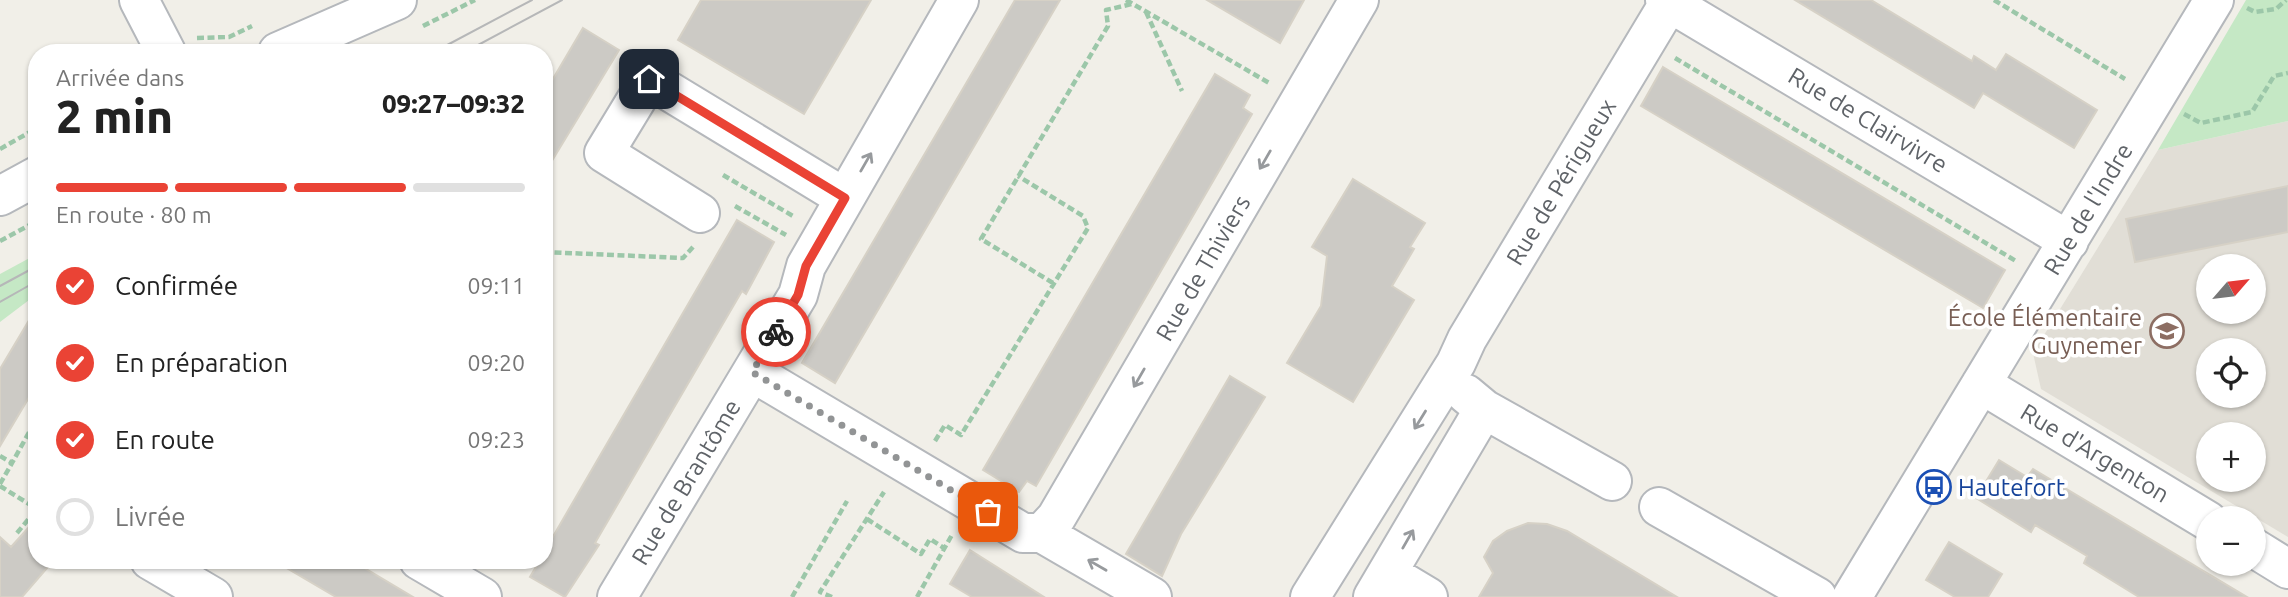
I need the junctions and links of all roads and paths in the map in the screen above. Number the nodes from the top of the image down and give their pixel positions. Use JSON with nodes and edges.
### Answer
{"nodes":[{"id":1,"x":139,"y":0,"type":"edge"},
{"id":2,"x":397,"y":0,"type":"edge"},
{"id":3,"x":959,"y":0,"type":"edge"},
{"id":4,"x":1126,"y":0,"type":"edge"},
{"id":5,"x":1359,"y":0,"type":"edge"},
{"id":6,"x":1994,"y":0,"type":"edge"},
{"id":7,"x":2286,"y":0,"type":"edge"},
{"id":8,"x":1667,"y":1,"type":"edge"},
{"id":9,"x":2230,"y":3,"type":"edge"},
{"id":10,"x":1132,"y":4,"type":"junction"},
{"id":11,"x":1146,"y":12,"type":"junction"},
{"id":12,"x":162,"y":44,"type":"edge"},
{"id":13,"x":296,"y":44,"type":"edge"},
{"id":14,"x":2288,"y":73,"type":"edge"},
{"id":15,"x":1182,"y":91,"type":"dead end"},
{"id":16,"x":2155,"y":97,"type":"junction"},
{"id":17,"x":1300,"y":101,"type":"junction"},
{"id":18,"x":28,"y":133,"type":"edge"},
{"id":19,"x":746,"y":137,"type":"junction"},
{"id":20,"x":0,"y":149,"type":"edge"},
{"id":21,"x":1018,"y":176,"type":"junction"},
{"id":22,"x":28,"y":181,"type":"edge"},
{"id":23,"x":0,"y":196,"type":"edge"},
{"id":24,"x":845,"y":198,"type":"junction"},
{"id":25,"x":700,"y":213,"type":"joint"},
{"id":26,"x":28,"y":226,"type":"edge"},
{"id":27,"x":0,"y":241,"type":"edge"},
{"id":28,"x":2069,"y":241,"type":"junction"},
{"id":29,"x":1053,"y":283,"type":"junction"},
{"id":30,"x":1456,"y":363,"type":"junction"},
{"id":31,"x":752,"y":372,"type":"junction"},
{"id":32,"x":1981,"y":384,"type":"junction"},
{"id":33,"x":1484,"y":409,"type":"junction"},
{"id":34,"x":28,"y":434,"type":"edge"},
{"id":35,"x":0,"y":456,"type":"edge"},
{"id":36,"x":12,"y":463,"type":"junction"},
{"id":37,"x":911,"y":466,"type":"junction"},
{"id":38,"x":1612,"y":481,"type":"dead end"},
{"id":39,"x":0,"y":485,"type":"edge"},
{"id":40,"x":847,"y":501,"type":"dead end"},
{"id":41,"x":970,"y":502,"type":"junction"},
{"id":42,"x":28,"y":503,"type":"edge"},
{"id":43,"x":1659,"y":508,"type":"dead end"},
{"id":44,"x":2196,"y":514,"type":"edge"},
{"id":45,"x":867,"y":519,"type":"junction"},
{"id":46,"x":28,"y":520,"type":"edge"},
{"id":47,"x":17,"y":533,"type":"dead end"},
{"id":48,"x":1042,"y":533,"type":"junction"},
{"id":49,"x":944,"y":548,"type":"junction"},
{"id":50,"x":2266,"y":555,"type":"edge"},
{"id":51,"x":165,"y":569,"type":"edge"},
{"id":52,"x":434,"y":569,"type":"edge"},
{"id":53,"x":2288,"y":569,"type":"edge"},
{"id":54,"x":1380,"y":585,"type":"edge"},
{"id":55,"x":213,"y":597,"type":"edge"},
{"id":56,"x":482,"y":597,"type":"edge"},
{"id":57,"x":617,"y":597,"type":"edge"},
{"id":58,"x":792,"y":597,"type":"edge"},
{"id":59,"x":832,"y":597,"type":"edge"},
{"id":60,"x":917,"y":597,"type":"edge"},
{"id":61,"x":1152,"y":597,"type":"edge"},
{"id":62,"x":1310,"y":597,"type":"edge"},
{"id":63,"x":1428,"y":597,"type":"edge"},
{"id":64,"x":1817,"y":597,"type":"edge"},
{"id":65,"x":1852,"y":597,"type":"edge"}],
"edges":[{"from":1,"to":12,"type":"street"},
{"from":2,"to":13,"type":"street"},
{"from":24,"to":3,"type":"street","name":"Rue de Brantôme","one_way":true},
{"from":4,"to":10,"type":"path"},
{"from":5,"to":17,"type":"street","name":"Rue de Thiviers"},
{"from":6,"to":16,"type":"path"},
{"from":7,"to":9,"type":"path"},
{"from":8,"to":28,"type":"street","name":"Rue de Clairvivre"},
{"from":8,"to":30,"type":"street","name":"Rue de Périgueux"},
{"from":9,"to":16,"type":"street","name":"Rue de l'Indre"},
{"from":10,"to":11,"type":"path"},
{"from":10,"to":21,"type":"path"},
{"from":11,"to":15,"type":"path"},
{"from":11,"to":17,"type":"path"},
{"from":14,"to":16,"type":"path"},
{"from":16,"to":28,"type":"street","name":"Rue de l'Indre"},
{"from":17,"to":48,"type":"street","name":"Rue de Thiviers","one_way":true},
{"from":18,"to":20,"type":"path"},
{"from":19,"to":24,"type":"street"},
{"from":19,"to":25,"type":"path"},
{"from":19,"to":25,"type":"street"},
{"from":21,"to":29,"type":"path"},
{"from":21,"to":29,"type":"path"},
{"from":22,"to":23,"type":"street"},
{"from":24,"to":31,"type":"street","name":"Rue de Brantôme"},
{"from":26,"to":27,"type":"path"},
{"from":28,"to":32,"type":"street","name":"Rue de l'Indre"},
{"from":29,"to":37,"type":"path"},
{"from":30,"to":33,"type":"street"},
{"from":30,"to":62,"type":"street","name":"Rue de Périgueux","one_way":true},
{"from":31,"to":37,"type":"street"},
{"from":31,"to":57,"type":"street","name":"Rue de Brantôme"},
{"from":32,"to":44,"type":"street","name":"Rue d'Argenton"},
{"from":32,"to":65,"type":"street","name":"Rue de l'Indre"},
{"from":33,"to":38,"type":"street"},
{"from":54,"to":33,"type":"street","one_way":true},
{"from":34,"to":36,"type":"path"},
{"from":35,"to":36,"type":"path"},
{"from":36,"to":39,"type":"path"},
{"from":37,"to":41,"type":"street"},
{"from":37,"to":45,"type":"path"},
{"from":39,"to":42,"type":"path"},
{"from":40,"to":58,"type":"path"},
{"from":41,"to":48,"type":"street"},
{"from":41,"to":49,"type":"path"},
{"from":43,"to":64,"type":"street"},
{"from":45,"to":49,"type":"path"},
{"from":45,"to":59,"type":"path"},
{"from":46,"to":47,"type":"path"},
{"from":61,"to":48,"type":"street","one_way":true},
{"from":49,"to":60,"type":"path"},
{"from":50,"to":53,"type":"street"},
{"from":51,"to":55,"type":"street"},
{"from":52,"to":56,"type":"street"},
{"from":54,"to":63,"type":"street"}]}
